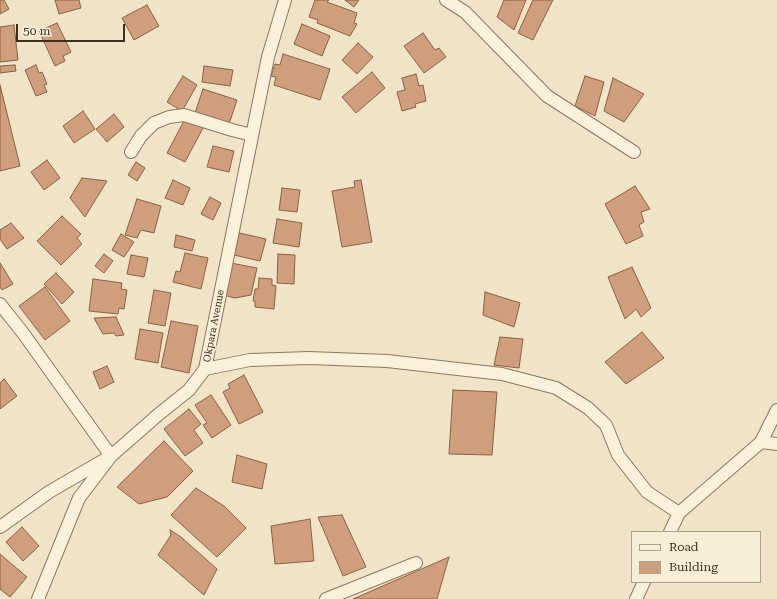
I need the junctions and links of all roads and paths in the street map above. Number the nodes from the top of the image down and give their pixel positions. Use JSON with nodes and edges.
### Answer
{"nodes":[{"id":1,"x":285,"y":0,"type":"edge"},
{"id":2,"x":446,"y":0,"type":"edge"},
{"id":3,"x":252,"y":135,"type":"junction"},
{"id":4,"x":131,"y":152,"type":"dead end"},
{"id":5,"x":634,"y":152,"type":"dead end"},
{"id":6,"x":0,"y":304,"type":"edge"},
{"id":7,"x":205,"y":369,"type":"junction"},
{"id":8,"x":777,"y":410,"type":"edge"},
{"id":9,"x":761,"y":442,"type":"junction"},
{"id":10,"x":777,"y":444,"type":"edge"},
{"id":11,"x":111,"y":456,"type":"junction"},
{"id":12,"x":679,"y":513,"type":"junction"},
{"id":13,"x":0,"y":527,"type":"edge"},
{"id":14,"x":670,"y":531,"type":"edge"},
{"id":15,"x":416,"y":563,"type":"dead end"},
{"id":16,"x":644,"y":583,"type":"edge"},
{"id":17,"x":38,"y":599,"type":"edge"},
{"id":18,"x":326,"y":599,"type":"edge"},
{"id":19,"x":636,"y":599,"type":"edge"}],
"edges":[{"from":1,"to":3,"type":"street","name":"Okpara Avenue"},
{"from":2,"to":5,"type":"street"},
{"from":3,"to":4,"type":"street"},
{"from":3,"to":7,"type":"street","name":"Okpara Avenue"},
{"from":6,"to":11,"type":"street"},
{"from":7,"to":11,"type":"street","name":"Okpara Avenue"},
{"from":7,"to":12,"type":"street"},
{"from":8,"to":9,"type":"street"},
{"from":9,"to":10,"type":"street"},
{"from":9,"to":12,"type":"street"},
{"from":11,"to":13,"type":"street"},
{"from":11,"to":17,"type":"street","name":"Okpara Avenue"},
{"from":12,"to":14,"type":"street"},
{"from":15,"to":18,"type":"street"},
{"from":16,"to":19,"type":"street"}]}
